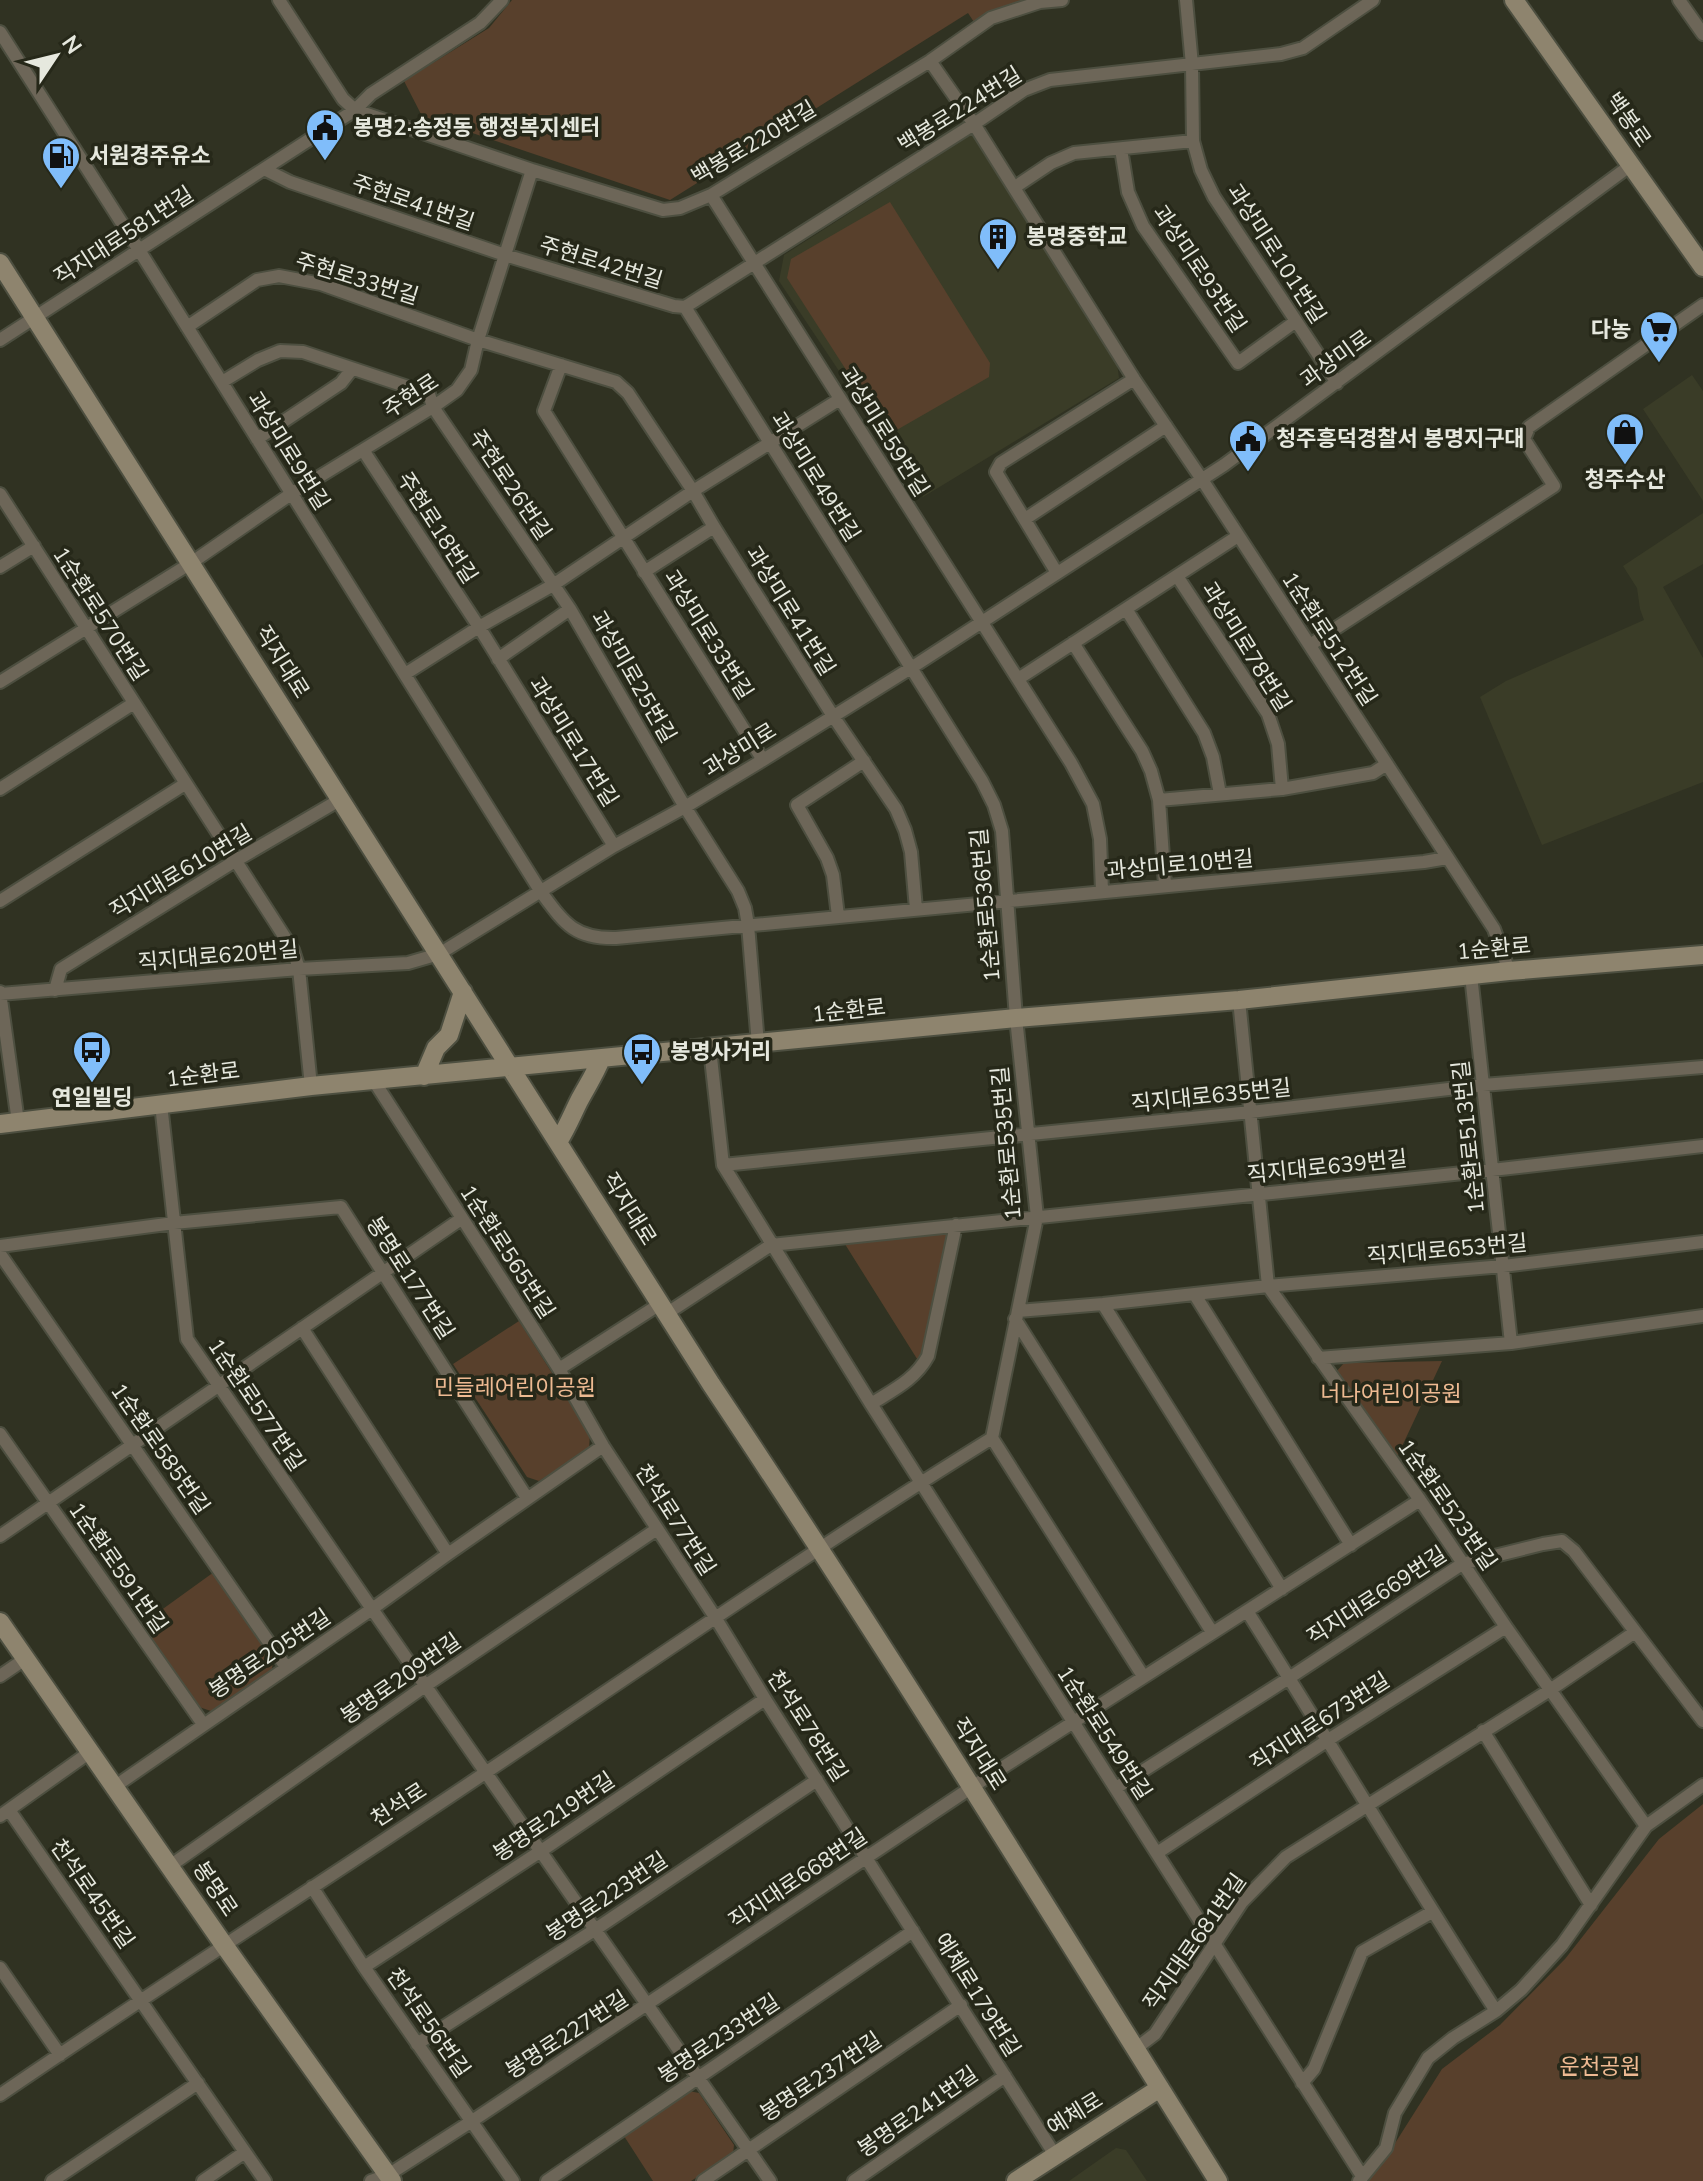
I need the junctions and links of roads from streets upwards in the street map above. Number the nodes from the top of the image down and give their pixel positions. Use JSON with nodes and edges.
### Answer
{"nodes":[{"id":1,"x":279,"y":0,"type":"edge"},
{"id":2,"x":502,"y":0,"type":"edge"},
{"id":3,"x":1062,"y":0,"type":"edge"},
{"id":4,"x":1186,"y":0,"type":"edge"},
{"id":5,"x":1373,"y":0,"type":"edge"},
{"id":6,"x":1514,"y":0,"type":"edge"},
{"id":7,"x":1679,"y":0,"type":"edge"},
{"id":8,"x":0,"y":32,"type":"edge"},
{"id":9,"x":1703,"y":34,"type":"edge"},
{"id":10,"x":930,"y":61,"type":"junction"},
{"id":11,"x":1192,"y":65,"type":"junction"},
{"id":12,"x":355,"y":110,"type":"junction"},
{"id":13,"x":974,"y":124,"type":"junction"},
{"id":14,"x":1193,"y":141,"type":"junction"},
{"id":15,"x":1121,"y":149,"type":"junction"},
{"id":16,"x":1631,"y":165,"type":"junction"},
{"id":17,"x":264,"y":169,"type":"junction"},
{"id":18,"x":532,"y":170,"type":"junction"},
{"id":19,"x":1015,"y":187,"type":"junction"},
{"id":20,"x":711,"y":195,"type":"junction"},
{"id":21,"x":139,"y":250,"type":"junction"},
{"id":22,"x":505,"y":255,"type":"junction"},
{"id":23,"x":0,"y":263,"type":"edge"},
{"id":24,"x":754,"y":264,"type":"junction"},
{"id":25,"x":1703,"y":267,"type":"edge"},
{"id":26,"x":1703,"y":305,"type":"edge"},
{"id":27,"x":685,"y":307,"type":"junction"},
{"id":28,"x":35,"y":318,"type":"junction"},
{"id":29,"x":1296,"y":321,"type":"junction"},
{"id":30,"x":187,"y":327,"type":"junction"},
{"id":31,"x":0,"y":340,"type":"edge"},
{"id":32,"x":478,"y":340,"type":"junction"},
{"id":33,"x":561,"y":365,"type":"junction"},
{"id":34,"x":352,"y":369,"type":"junction"},
{"id":35,"x":1134,"y":379,"type":"junction"},
{"id":36,"x":222,"y":382,"type":"junction"},
{"id":37,"x":1337,"y":383,"type":"junction"},
{"id":38,"x":840,"y":399,"type":"junction"},
{"id":39,"x":433,"y":407,"type":"junction"},
{"id":40,"x":1166,"y":426,"type":"junction"},
{"id":41,"x":257,"y":439,"type":"junction"},
{"id":42,"x":770,"y":443,"type":"junction"},
{"id":43,"x":363,"y":450,"type":"junction"},
{"id":44,"x":1201,"y":478,"type":"junction"},
{"id":45,"x":693,"y":491,"type":"junction"},
{"id":46,"x":0,"y":494,"type":"edge"},
{"id":47,"x":291,"y":494,"type":"junction"},
{"id":48,"x":1025,"y":519,"type":"junction"},
{"id":49,"x":714,"y":527,"type":"junction"},
{"id":50,"x":624,"y":536,"type":"junction"},
{"id":51,"x":1238,"y":536,"type":"junction"},
{"id":52,"x":34,"y":546,"type":"junction"},
{"id":53,"x":191,"y":563,"type":"junction"},
{"id":54,"x":0,"y":567,"type":"edge"},
{"id":55,"x":644,"y":572,"type":"junction"},
{"id":56,"x":1057,"y":573,"type":"junction"},
{"id":57,"x":1177,"y":576,"type":"junction"},
{"id":58,"x":553,"y":585,"type":"junction"},
{"id":59,"x":570,"y":609,"type":"junction"},
{"id":60,"x":1126,"y":609,"type":"junction"},
{"id":61,"x":981,"y":621,"type":"junction"},
{"id":62,"x":479,"y":627,"type":"junction"},
{"id":63,"x":86,"y":629,"type":"junction"},
{"id":64,"x":1073,"y":643,"type":"junction"},
{"id":65,"x":1310,"y":645,"type":"junction"},
{"id":66,"x":498,"y":659,"type":"junction"},
{"id":67,"x":911,"y":668,"type":"junction"},
{"id":68,"x":405,"y":674,"type":"junction"},
{"id":69,"x":1018,"y":679,"type":"junction"},
{"id":70,"x":0,"y":682,"type":"edge"},
{"id":71,"x":134,"y":703,"type":"junction"},
{"id":72,"x":833,"y":716,"type":"junction"},
{"id":73,"x":763,"y":760,"type":"junction"},
{"id":74,"x":864,"y":761,"type":"junction"},
{"id":75,"x":1387,"y":764,"type":"junction"},
{"id":76,"x":185,"y":784,"type":"junction"},
{"id":77,"x":0,"y":789,"type":"edge"},
{"id":78,"x":1282,"y":789,"type":"junction"},
{"id":79,"x":1220,"y":794,"type":"junction"},
{"id":80,"x":341,"y":799,"type":"junction"},
{"id":81,"x":1159,"y":800,"type":"junction"},
{"id":82,"x":685,"y":807,"type":"junction"},
{"id":83,"x":614,"y":846,"type":"junction"},
{"id":84,"x":1447,"y":858,"type":"junction"},
{"id":85,"x":235,"y":861,"type":"junction"},
{"id":86,"x":1165,"y":885,"type":"junction"},
{"id":87,"x":1102,"y":891,"type":"junction"},
{"id":88,"x":541,"y":892,"type":"junction"},
{"id":89,"x":1007,"y":900,"type":"junction"},
{"id":90,"x":0,"y":901,"type":"edge"},
{"id":91,"x":916,"y":909,"type":"junction"},
{"id":92,"x":838,"y":916,"type":"junction"},
{"id":93,"x":748,"y":925,"type":"junction"},
{"id":94,"x":439,"y":954,"type":"junction"},
{"id":95,"x":1703,"y":955,"type":"edge"},
{"id":96,"x":299,"y":969,"type":"junction"},
{"id":97,"x":1509,"y":971,"type":"junction"},
{"id":98,"x":1471,"y":975,"type":"junction"},
{"id":99,"x":55,"y":990,"type":"junction"},
{"id":100,"x":463,"y":992,"type":"junction"},
{"id":101,"x":0,"y":994,"type":"edge"},
{"id":102,"x":1239,"y":1000,"type":"junction"},
{"id":103,"x":1016,"y":1018,"type":"junction"},
{"id":104,"x":758,"y":1044,"type":"junction"},
{"id":105,"x":710,"y":1049,"type":"junction"},
{"id":106,"x":601,"y":1059,"type":"junction"},
{"id":107,"x":1703,"y":1067,"type":"edge"},
{"id":108,"x":511,"y":1068,"type":"junction"},
{"id":109,"x":424,"y":1076,"type":"junction"},
{"id":110,"x":374,"y":1081,"type":"junction"},
{"id":111,"x":1483,"y":1085,"type":"junction"},
{"id":112,"x":311,"y":1086,"type":"junction"},
{"id":113,"x":161,"y":1104,"type":"junction"},
{"id":114,"x":1251,"y":1112,"type":"junction"},
{"id":115,"x":9,"y":1123,"type":"edge"},
{"id":116,"x":1029,"y":1134,"type":"junction"},
{"id":117,"x":558,"y":1142,"type":"junction"},
{"id":118,"x":1703,"y":1146,"type":"edge"},
{"id":119,"x":723,"y":1165,"type":"junction"},
{"id":120,"x":1492,"y":1170,"type":"junction"},
{"id":121,"x":1257,"y":1194,"type":"junction"},
{"id":122,"x":1037,"y":1217,"type":"junction"},
{"id":123,"x":461,"y":1219,"type":"junction"},
{"id":124,"x":174,"y":1223,"type":"junction"},
{"id":125,"x":956,"y":1225,"type":"junction"},
{"id":126,"x":1703,"y":1242,"type":"edge"},
{"id":127,"x":771,"y":1245,"type":"junction"},
{"id":128,"x":0,"y":1246,"type":"edge"},
{"id":129,"x":0,"y":1254,"type":"edge"},
{"id":130,"x":1503,"y":1266,"type":"junction"},
{"id":131,"x":383,"y":1272,"type":"junction"},
{"id":132,"x":1268,"y":1286,"type":"junction"},
{"id":133,"x":1195,"y":1295,"type":"junction"},
{"id":134,"x":1103,"y":1304,"type":"junction"},
{"id":135,"x":663,"y":1309,"type":"junction"},
{"id":136,"x":1017,"y":1315,"type":"junction"},
{"id":137,"x":1703,"y":1316,"type":"edge"},
{"id":138,"x":302,"y":1328,"type":"junction"},
{"id":139,"x":1511,"y":1343,"type":"junction"},
{"id":140,"x":1318,"y":1358,"type":"junction"},
{"id":141,"x":559,"y":1369,"type":"junction"},
{"id":142,"x":218,"y":1385,"type":"junction"},
{"id":143,"x":871,"y":1404,"type":"junction"},
{"id":144,"x":0,"y":1434,"type":"edge"},
{"id":145,"x":992,"y":1438,"type":"junction"},
{"id":146,"x":133,"y":1444,"type":"junction"},
{"id":147,"x":603,"y":1446,"type":"junction"},
{"id":148,"x":921,"y":1482,"type":"junction"},
{"id":149,"x":527,"y":1498,"type":"junction"},
{"id":150,"x":1420,"y":1500,"type":"junction"},
{"id":151,"x":47,"y":1503,"type":"junction"},
{"id":152,"x":657,"y":1529,"type":"junction"},
{"id":153,"x":0,"y":1536,"type":"edge"},
{"id":154,"x":1351,"y":1545,"type":"junction"},
{"id":155,"x":821,"y":1549,"type":"junction"},
{"id":156,"x":448,"y":1554,"type":"junction"},
{"id":157,"x":1462,"y":1564,"type":"junction"},
{"id":158,"x":1282,"y":1589,"type":"junction"},
{"id":159,"x":372,"y":1609,"type":"junction"},
{"id":160,"x":1247,"y":1611,"type":"junction"},
{"id":161,"x":715,"y":1617,"type":"junction"},
{"id":162,"x":0,"y":1622,"type":"edge"},
{"id":163,"x":1506,"y":1627,"type":"junction"},
{"id":164,"x":1212,"y":1632,"type":"junction"},
{"id":165,"x":1635,"y":1632,"type":"junction"},
{"id":166,"x":25,"y":1659,"type":"junction"},
{"id":167,"x":286,"y":1667,"type":"junction"},
{"id":168,"x":0,"y":1676,"type":"edge"},
{"id":169,"x":1143,"y":1676,"type":"junction"},
{"id":170,"x":1289,"y":1678,"type":"junction"},
{"id":171,"x":425,"y":1686,"type":"junction"},
{"id":172,"x":1550,"y":1690,"type":"junction"},
{"id":173,"x":765,"y":1699,"type":"junction"},
{"id":174,"x":1703,"y":1721,"type":"edge"},
{"id":175,"x":1073,"y":1722,"type":"junction"},
{"id":176,"x":203,"y":1724,"type":"junction"},
{"id":177,"x":1483,"y":1731,"type":"junction"},
{"id":178,"x":1328,"y":1740,"type":"junction"},
{"id":179,"x":90,"y":1752,"type":"junction"},
{"id":180,"x":486,"y":1772,"type":"junction"},
{"id":181,"x":817,"y":1780,"type":"junction"},
{"id":182,"x":1703,"y":1785,"type":"edge"},
{"id":183,"x":114,"y":1787,"type":"junction"},
{"id":184,"x":972,"y":1787,"type":"junction"},
{"id":185,"x":1116,"y":1788,"type":"junction"},
{"id":186,"x":1368,"y":1804,"type":"junction"},
{"id":187,"x":5,"y":1813,"type":"edge"},
{"id":188,"x":1646,"y":1826,"type":"junction"},
{"id":189,"x":541,"y":1851,"type":"junction"},
{"id":190,"x":1157,"y":1853,"type":"junction"},
{"id":191,"x":866,"y":1857,"type":"junction"},
{"id":192,"x":170,"y":1866,"type":"junction"},
{"id":193,"x":312,"y":1887,"type":"junction"},
{"id":194,"x":1591,"y":1905,"type":"junction"},
{"id":195,"x":1432,"y":1912,"type":"junction"},
{"id":196,"x":596,"y":1929,"type":"junction"},
{"id":197,"x":913,"y":1931,"type":"junction"},
{"id":198,"x":224,"y":1945,"type":"junction"},
{"id":199,"x":1214,"y":1945,"type":"junction"},
{"id":200,"x":364,"y":1967,"type":"junction"},
{"id":201,"x":0,"y":1968,"type":"edge"},
{"id":202,"x":141,"y":2001,"type":"junction"},
{"id":203,"x":961,"y":2005,"type":"junction"},
{"id":204,"x":647,"y":2006,"type":"junction"},
{"id":205,"x":1496,"y":2011,"type":"junction"},
{"id":206,"x":417,"y":2044,"type":"junction"},
{"id":207,"x":1134,"y":2050,"type":"junction"},
{"id":208,"x":60,"y":2055,"type":"junction"},
{"id":209,"x":1005,"y":2076,"type":"junction"},
{"id":210,"x":698,"y":2078,"type":"junction"},
{"id":211,"x":198,"y":2083,"type":"junction"},
{"id":212,"x":1302,"y":2083,"type":"junction"},
{"id":213,"x":1160,"y":2088,"type":"junction"},
{"id":214,"x":0,"y":2095,"type":"edge"},
{"id":215,"x":472,"y":2121,"type":"junction"},
{"id":216,"x":749,"y":2151,"type":"junction"},
{"id":217,"x":245,"y":2152,"type":"junction"},
{"id":218,"x":1055,"y":2155,"type":"junction"},
{"id":219,"x":384,"y":2179,"type":"edge"},
{"id":220,"x":1361,"y":2179,"type":"edge"},
{"id":221,"x":52,"y":2181,"type":"edge"},
{"id":222,"x":203,"y":2181,"type":"edge"},
{"id":223,"x":265,"y":2181,"type":"edge"},
{"id":224,"x":513,"y":2181,"type":"edge"},
{"id":225,"x":547,"y":2181,"type":"edge"},
{"id":226,"x":703,"y":2181,"type":"edge"},
{"id":227,"x":770,"y":2181,"type":"edge"},
{"id":228,"x":854,"y":2181,"type":"edge"},
{"id":229,"x":1016,"y":2181,"type":"edge"},
{"id":230,"x":1218,"y":2181,"type":"edge"}],
"edges":[{"from":1,"to":12,"type":"street"},
{"from":2,"to":12,"type":"street","name":"직지대로581번길"},
{"from":3,"to":10,"type":"street","name":"백봉로220번길"},
{"from":4,"to":11,"type":"street","name":"과상미로101번길"},
{"from":5,"to":11,"type":"street","name":"백봉로224번길"},
{"from":6,"to":16,"type":"street","name":"백봉로"},
{"from":7,"to":9,"type":"street"},
{"from":8,"to":21,"type":"street","name":"과상미로9번길"},
{"from":10,"to":13,"type":"street","name":"1순환로512번길"},
{"from":10,"to":20,"type":"street","name":"백봉로220번길"},
{"from":11,"to":13,"type":"street","name":"백봉로224번길"},
{"from":11,"to":14,"type":"street","name":"과상미로101번길"},
{"from":12,"to":17,"type":"street","name":"직지대로581번길"},
{"from":12,"to":18,"type":"street","name":"백봉로220번길"},
{"from":13,"to":19,"type":"street","name":"1순환로512번길"},
{"from":13,"to":24,"type":"street","name":"백봉로224번길"},
{"from":14,"to":15,"type":"street"},
{"from":14,"to":29,"type":"street","name":"과상미로101번길"},
{"from":15,"to":19,"type":"street"},
{"from":15,"to":29,"type":"street","name":"과상미로93번길"},
{"from":16,"to":25,"type":"street","name":"백봉로"},
{"from":16,"to":37,"type":"street","name":"과상미로"},
{"from":17,"to":21,"type":"street","name":"직지대로581번길"},
{"from":17,"to":22,"type":"street","name":"주현로41번길"},
{"from":18,"to":20,"type":"street","name":"백봉로220번길"},
{"from":18,"to":22,"type":"street","name":"주현로"},
{"from":19,"to":35,"type":"street","name":"1순환로512번길"},
{"from":20,"to":24,"type":"street","name":"과상미로59번길"},
{"from":21,"to":28,"type":"street","name":"직지대로581번길"},
{"from":21,"to":30,"type":"street","name":"과상미로9번길"},
{"from":22,"to":27,"type":"street","name":"주현로42번길"},
{"from":22,"to":32,"type":"street","name":"주현로"},
{"from":23,"to":28,"type":"street","name":"직지대로"},
{"from":24,"to":27,"type":"street","name":"백봉로224번길"},
{"from":24,"to":38,"type":"street","name":"과상미로59번길"},
{"from":26,"to":65,"type":"street"},
{"from":27,"to":42,"type":"street","name":"과상미로49번길"},
{"from":28,"to":31,"type":"street","name":"직지대로581번길"},
{"from":28,"to":53,"type":"street","name":"직지대로"},
{"from":29,"to":37,"type":"street","name":"과상미로101번길"},
{"from":30,"to":32,"type":"street","name":"주현로33번길"},
{"from":30,"to":36,"type":"street","name":"과상미로9번길"},
{"from":32,"to":33,"type":"street","name":"주현로33번길"},
{"from":32,"to":39,"type":"street","name":"주현로"},
{"from":33,"to":45,"type":"street","name":"과상미로41번길"},
{"from":33,"to":50,"type":"street","name":"과상미로33번길"},
{"from":34,"to":36,"type":"street"},
{"from":34,"to":39,"type":"street"},
{"from":34,"to":41,"type":"street"},
{"from":35,"to":40,"type":"street","name":"1순환로512번길"},
{"from":35,"to":48,"type":"street"},
{"from":36,"to":41,"type":"street","name":"과상미로9번길"},
{"from":37,"to":44,"type":"street","name":"과상미로"},
{"from":38,"to":42,"type":"street"},
{"from":38,"to":61,"type":"street","name":"과상미로59번길"},
{"from":39,"to":43,"type":"street","name":"주현로"},
{"from":39,"to":58,"type":"street","name":"주현로26번길"},
{"from":40,"to":44,"type":"street","name":"1순환로512번길"},
{"from":40,"to":48,"type":"street"},
{"from":41,"to":47,"type":"street","name":"과상미로9번길"},
{"from":42,"to":45,"type":"street"},
{"from":42,"to":67,"type":"street","name":"과상미로49번길"},
{"from":43,"to":47,"type":"street","name":"주현로"},
{"from":43,"to":62,"type":"street","name":"주현로18번길"},
{"from":44,"to":51,"type":"street","name":"1순환로512번길"},
{"from":44,"to":56,"type":"street","name":"과상미로"},
{"from":45,"to":49,"type":"street","name":"과상미로41번길"},
{"from":45,"to":50,"type":"street"},
{"from":46,"to":52,"type":"street","name":"1순환로570번길"},
{"from":47,"to":53,"type":"street","name":"주현로"},
{"from":47,"to":68,"type":"street","name":"과상미로9번길"},
{"from":48,"to":56,"type":"street"},
{"from":49,"to":55,"type":"street"},
{"from":49,"to":72,"type":"street","name":"과상미로41번길"},
{"from":50,"to":55,"type":"street","name":"과상미로33번길"},
{"from":50,"to":58,"type":"street"},
{"from":51,"to":57,"type":"street"},
{"from":51,"to":65,"type":"street","name":"1순환로512번길"},
{"from":52,"to":54,"type":"street","name":"1순환로570번길"},
{"from":52,"to":63,"type":"street","name":"1순환로570번길"},
{"from":53,"to":63,"type":"street","name":"주현로"},
{"from":53,"to":80,"type":"street","name":"직지대로"},
{"from":55,"to":73,"type":"street","name":"과상미로33번길"},
{"from":56,"to":61,"type":"street","name":"과상미로"},
{"from":57,"to":60,"type":"street"},
{"from":57,"to":78,"type":"street","name":"과상미로78번길"},
{"from":58,"to":59,"type":"street","name":"주현로26번길"},
{"from":58,"to":62,"type":"street"},
{"from":59,"to":66,"type":"street"},
{"from":59,"to":82,"type":"street","name":"과상미로25번길"},
{"from":60,"to":64,"type":"street"},
{"from":60,"to":79,"type":"street"},
{"from":61,"to":67,"type":"street","name":"과상미로"},
{"from":61,"to":69,"type":"street","name":"과상미로59번길"},
{"from":62,"to":66,"type":"street","name":"주현로18번길"},
{"from":62,"to":68,"type":"street"},
{"from":63,"to":70,"type":"street","name":"주현로"},
{"from":63,"to":71,"type":"street","name":"1순환로570번길"},
{"from":64,"to":69,"type":"street"},
{"from":64,"to":81,"type":"street"},
{"from":65,"to":75,"type":"street","name":"1순환로512번길"},
{"from":66,"to":83,"type":"street","name":"과상미로17번길"},
{"from":67,"to":72,"type":"street","name":"과상미로"},
{"from":67,"to":89,"type":"street","name":"1순환로536번길"},
{"from":68,"to":88,"type":"street","name":"과상미로9번길"},
{"from":69,"to":87,"type":"street","name":"과상미로59번길"},
{"from":71,"to":76,"type":"street","name":"1순환로570번길"},
{"from":71,"to":77,"type":"street","name":"1순환로570번길"},
{"from":72,"to":73,"type":"street","name":"과상미로"},
{"from":72,"to":74,"type":"street","name":"과상미로41번길"},
{"from":73,"to":82,"type":"street","name":"과상미로"},
{"from":74,"to":91,"type":"street"},
{"from":74,"to":92,"type":"street"},
{"from":75,"to":78,"type":"street"},
{"from":75,"to":84,"type":"street","name":"1순환로512번길"},
{"from":76,"to":85,"type":"street","name":"1순환로570번길"},
{"from":76,"to":90,"type":"street"},
{"from":78,"to":79,"type":"street"},
{"from":79,"to":81,"type":"street"},
{"from":80,"to":85,"type":"street","name":"직지대로610번길"},
{"from":80,"to":94,"type":"street","name":"직지대로"},
{"from":81,"to":86,"type":"street"},
{"from":82,"to":83,"type":"street","name":"과상미로"},
{"from":82,"to":93,"type":"street","name":"과상미로25번길"},
{"from":83,"to":88,"type":"street","name":"과상미로"},
{"from":84,"to":86,"type":"street","name":"과상미로10번길"},
{"from":84,"to":97,"type":"street","name":"1순환로512번길"},
{"from":85,"to":96,"type":"street","name":"1순환로570번길"},
{"from":85,"to":99,"type":"street","name":"직지대로610번길"},
{"from":86,"to":87,"type":"street","name":"과상미로10번길"},
{"from":87,"to":89,"type":"street","name":"과상미로10번길"},
{"from":88,"to":93,"type":"street","name":"과상미로10번길"},
{"from":88,"to":94,"type":"street","name":"과상미로"},
{"from":89,"to":91,"type":"street","name":"과상미로10번길"},
{"from":89,"to":103,"type":"street","name":"1순환로536번길"},
{"from":91,"to":92,"type":"street","name":"과상미로10번길"},
{"from":92,"to":93,"type":"street","name":"과상미로10번길"},
{"from":93,"to":104,"type":"street","name":"과상미로25번길"},
{"from":94,"to":96,"type":"street","name":"직지대로620번길"},
{"from":94,"to":100,"type":"street","name":"직지대로"},
{"from":95,"to":97,"type":"street","name":"1순환로"},
{"from":96,"to":99,"type":"street","name":"직지대로620번길"},
{"from":96,"to":112,"type":"street","name":"1순환로570번길"},
{"from":97,"to":98,"type":"street","name":"1순환로"},
{"from":98,"to":102,"type":"street","name":"1순환로"},
{"from":98,"to":111,"type":"street","name":"1순환로513번길"},
{"from":99,"to":101,"type":"street","name":"직지대로620번길"},
{"from":100,"to":108,"type":"street","name":"직지대로"},
{"from":100,"to":109,"type":"street"},
{"from":101,"to":115,"type":"street"},
{"from":102,"to":103,"type":"street","name":"1순환로"},
{"from":102,"to":114,"type":"street","name":"1순환로523번길"},
{"from":103,"to":104,"type":"street","name":"1순환로"},
{"from":103,"to":116,"type":"street","name":"1순환로535번길"},
{"from":104,"to":105,"type":"street","name":"1순환로"},
{"from":105,"to":106,"type":"street","name":"1순환로"},
{"from":105,"to":119,"type":"street","name":"1순환로549번길"},
{"from":106,"to":108,"type":"street","name":"1순환로"},
{"from":106,"to":117,"type":"street"},
{"from":107,"to":111,"type":"street","name":"직지대로635번길"},
{"from":108,"to":109,"type":"street","name":"1순환로"},
{"from":108,"to":117,"type":"street","name":"직지대로"},
{"from":109,"to":110,"type":"street","name":"1순환로"},
{"from":110,"to":112,"type":"street","name":"1순환로"},
{"from":110,"to":123,"type":"street","name":"1순환로565번길"},
{"from":111,"to":114,"type":"street","name":"직지대로635번길"},
{"from":111,"to":120,"type":"street","name":"1순환로513번길"},
{"from":112,"to":113,"type":"street","name":"1순환로"},
{"from":113,"to":115,"type":"street","name":"1순환로"},
{"from":113,"to":124,"type":"street","name":"1순환로577번길"},
{"from":114,"to":116,"type":"street","name":"직지대로635번길"},
{"from":114,"to":121,"type":"street","name":"1순환로523번길"},
{"from":116,"to":119,"type":"street","name":"직지대로635번길"},
{"from":116,"to":122,"type":"street","name":"1순환로535번길"},
{"from":117,"to":135,"type":"street","name":"직지대로"},
{"from":118,"to":120,"type":"street","name":"직지대로639번길"},
{"from":119,"to":127,"type":"street","name":"1순환로549번길"},
{"from":120,"to":121,"type":"street","name":"직지대로639번길"},
{"from":120,"to":130,"type":"street","name":"1순환로513번길"},
{"from":121,"to":122,"type":"street","name":"직지대로639번길"},
{"from":121,"to":132,"type":"street","name":"1순환로523번길"},
{"from":122,"to":125,"type":"street","name":"직지대로639번길"},
{"from":122,"to":136,"type":"street","name":"1순환로535번길"},
{"from":123,"to":131,"type":"street"},
{"from":123,"to":141,"type":"street","name":"1순환로565번길"},
{"from":124,"to":128,"type":"street","name":"봉명로177번길"},
{"from":124,"to":131,"type":"street","name":"봉명로177번길"},
{"from":124,"to":142,"type":"street","name":"1순환로577번길"},
{"from":125,"to":127,"type":"street","name":"직지대로639번길"},
{"from":125,"to":143,"type":"street"},
{"from":126,"to":130,"type":"street","name":"직지대로653번길"},
{"from":127,"to":135,"type":"street","name":"직지대로639번길"},
{"from":127,"to":143,"type":"street","name":"1순환로549번길"},
{"from":129,"to":146,"type":"street","name":"1순환로585번길"},
{"from":130,"to":132,"type":"street","name":"직지대로653번길"},
{"from":130,"to":139,"type":"street","name":"1순환로513번길"},
{"from":131,"to":138,"type":"street"},
{"from":131,"to":149,"type":"street","name":"봉명로177번길"},
{"from":132,"to":133,"type":"street","name":"직지대로653번길"},
{"from":132,"to":140,"type":"street","name":"1순환로523번길"},
{"from":133,"to":134,"type":"street","name":"직지대로653번길"},
{"from":133,"to":154,"type":"street"},
{"from":134,"to":136,"type":"street","name":"직지대로653번길"},
{"from":134,"to":158,"type":"street"},
{"from":135,"to":141,"type":"street","name":"직지대로639번길"},
{"from":135,"to":155,"type":"street","name":"직지대로"},
{"from":136,"to":145,"type":"street"},
{"from":136,"to":164,"type":"street"},
{"from":137,"to":139,"type":"street"},
{"from":138,"to":142,"type":"street"},
{"from":138,"to":156,"type":"street"},
{"from":139,"to":140,"type":"street"},
{"from":140,"to":150,"type":"street","name":"1순환로523번길"},
{"from":141,"to":147,"type":"street","name":"1순환로565번길"},
{"from":142,"to":146,"type":"street"},
{"from":142,"to":159,"type":"street","name":"1순환로577번길"},
{"from":143,"to":148,"type":"street","name":"1순환로549번길"},
{"from":144,"to":151,"type":"street","name":"1순환로591번길"},
{"from":145,"to":148,"type":"street"},
{"from":145,"to":169,"type":"street"},
{"from":146,"to":151,"type":"street"},
{"from":146,"to":167,"type":"street","name":"1순환로585번길"},
{"from":147,"to":149,"type":"street","name":"봉명로205번길"},
{"from":147,"to":152,"type":"street","name":"천석로77번길"},
{"from":148,"to":155,"type":"street"},
{"from":148,"to":175,"type":"street","name":"1순환로549번길"},
{"from":149,"to":156,"type":"street","name":"봉명로205번길"},
{"from":150,"to":154,"type":"street","name":"직지대로668번길"},
{"from":150,"to":157,"type":"street","name":"1순환로523번길"},
{"from":151,"to":153,"type":"street"},
{"from":151,"to":176,"type":"street","name":"1순환로591번길"},
{"from":152,"to":161,"type":"street","name":"천석로77번길"},
{"from":152,"to":171,"type":"street","name":"봉명로209번길"},
{"from":154,"to":158,"type":"street","name":"직지대로668번길"},
{"from":155,"to":161,"type":"street","name":"천석로"},
{"from":155,"to":184,"type":"street","name":"직지대로"},
{"from":156,"to":159,"type":"street","name":"봉명로205번길"},
{"from":157,"to":163,"type":"street","name":"1순환로523번길"},
{"from":157,"to":165,"type":"street","name":"직지대로669번길"},
{"from":157,"to":170,"type":"street","name":"직지대로669번길"},
{"from":158,"to":160,"type":"street","name":"직지대로668번길"},
{"from":159,"to":167,"type":"street","name":"봉명로205번길"},
{"from":159,"to":171,"type":"street","name":"1순환로577번길"},
{"from":160,"to":164,"type":"street","name":"직지대로668번길"},
{"from":160,"to":170,"type":"street"},
{"from":161,"to":173,"type":"street","name":"천석로78번길"},
{"from":161,"to":180,"type":"street","name":"천석로"},
{"from":162,"to":166,"type":"street","name":"봉명로"},
{"from":163,"to":172,"type":"street","name":"1순환로523번길"},
{"from":163,"to":178,"type":"street","name":"직지대로673번길"},
{"from":164,"to":169,"type":"street","name":"직지대로668번길"},
{"from":165,"to":172,"type":"street","name":"직지대로681번길"},
{"from":165,"to":174,"type":"street","name":"직지대로669번길"},
{"from":166,"to":168,"type":"street"},
{"from":166,"to":179,"type":"street","name":"봉명로"},
{"from":167,"to":176,"type":"street","name":"봉명로205번길"},
{"from":169,"to":175,"type":"street","name":"직지대로668번길"},
{"from":170,"to":178,"type":"street"},
{"from":170,"to":185,"type":"street","name":"직지대로669번길"},
{"from":171,"to":180,"type":"street","name":"1순환로577번길"},
{"from":171,"to":192,"type":"street","name":"봉명로209번길"},
{"from":172,"to":177,"type":"street","name":"직지대로681번길"},
{"from":172,"to":188,"type":"street","name":"1순환로523번길"},
{"from":173,"to":181,"type":"street","name":"천석로78번길"},
{"from":173,"to":189,"type":"street","name":"봉명로219번길"},
{"from":175,"to":184,"type":"street","name":"직지대로668번길"},
{"from":175,"to":185,"type":"street","name":"1순환로549번길"},
{"from":176,"to":183,"type":"street","name":"봉명로205번길"},
{"from":177,"to":186,"type":"street","name":"직지대로681번길"},
{"from":177,"to":194,"type":"street"},
{"from":178,"to":186,"type":"street"},
{"from":178,"to":190,"type":"street","name":"직지대로673번길"},
{"from":179,"to":183,"type":"street","name":"봉명로"},
{"from":179,"to":187,"type":"street"},
{"from":180,"to":189,"type":"street","name":"1순환로577번길"},
{"from":180,"to":193,"type":"street","name":"천석로"},
{"from":181,"to":191,"type":"street","name":"천석로78번길"},
{"from":181,"to":196,"type":"street","name":"봉명로223번길"},
{"from":182,"to":188,"type":"street"},
{"from":183,"to":192,"type":"street","name":"봉명로"},
{"from":184,"to":191,"type":"street","name":"직지대로668번길"},
{"from":184,"to":207,"type":"street","name":"직지대로"},
{"from":185,"to":190,"type":"street","name":"1순환로549번길"},
{"from":186,"to":195,"type":"street"},
{"from":186,"to":199,"type":"street","name":"직지대로681번길"},
{"from":187,"to":202,"type":"street","name":"천석로45번길"},
{"from":188,"to":194,"type":"street"},
{"from":189,"to":196,"type":"street","name":"1순환로577번길"},
{"from":189,"to":200,"type":"street","name":"봉명로219번길"},
{"from":190,"to":199,"type":"street","name":"1순환로549번길"},
{"from":191,"to":197,"type":"street","name":"예체로179번길"},
{"from":191,"to":204,"type":"street","name":"직지대로668번길"},
{"from":192,"to":198,"type":"street","name":"봉명로"},
{"from":193,"to":198,"type":"street","name":"천석로"},
{"from":193,"to":200,"type":"street","name":"천석로56번길"},
{"from":194,"to":205,"type":"street"},
{"from":195,"to":205,"type":"street"},
{"from":195,"to":212,"type":"street"},
{"from":196,"to":204,"type":"street","name":"1순환로577번길"},
{"from":196,"to":206,"type":"street","name":"봉명로223번길"},
{"from":197,"to":203,"type":"street","name":"예체로179번길"},
{"from":197,"to":210,"type":"street","name":"봉명로233번길"},
{"from":198,"to":202,"type":"street","name":"천석로"},
{"from":198,"to":219,"type":"street","name":"봉명로"},
{"from":199,"to":207,"type":"street","name":"직지대로681번길"},
{"from":199,"to":212,"type":"street","name":"1순환로549번길"},
{"from":200,"to":206,"type":"street","name":"천석로56번길"},
{"from":201,"to":208,"type":"street"},
{"from":202,"to":208,"type":"street","name":"천석로"},
{"from":202,"to":211,"type":"street","name":"천석로45번길"},
{"from":203,"to":209,"type":"street","name":"예체로179번길"},
{"from":203,"to":216,"type":"street","name":"봉명로237번길"},
{"from":204,"to":210,"type":"street","name":"1순환로577번길"},
{"from":204,"to":215,"type":"street","name":"봉명로227번길"},
{"from":205,"to":220,"type":"street"},
{"from":206,"to":215,"type":"street","name":"천석로56번길"},
{"from":207,"to":213,"type":"street","name":"직지대로"},
{"from":208,"to":214,"type":"street","name":"천석로"},
{"from":209,"to":218,"type":"street","name":"예체로179번길"},
{"from":209,"to":228,"type":"street","name":"봉명로241번길"},
{"from":210,"to":216,"type":"street","name":"1순환로577번길"},
{"from":210,"to":225,"type":"street","name":"봉명로233번길"},
{"from":211,"to":217,"type":"street","name":"천석로45번길"},
{"from":211,"to":221,"type":"street"},
{"from":212,"to":220,"type":"street","name":"1순환로549번길"},
{"from":213,"to":218,"type":"street","name":"예체로"},
{"from":213,"to":230,"type":"street","name":"직지대로"},
{"from":215,"to":219,"type":"street","name":"봉명로227번길"},
{"from":215,"to":224,"type":"street","name":"천석로56번길"},
{"from":216,"to":226,"type":"street","name":"봉명로237번길"},
{"from":216,"to":227,"type":"street","name":"1순환로577번길"},
{"from":217,"to":222,"type":"street"},
{"from":217,"to":223,"type":"street","name":"천석로45번길"},
{"from":218,"to":229,"type":"street","name":"예체로"}]}
